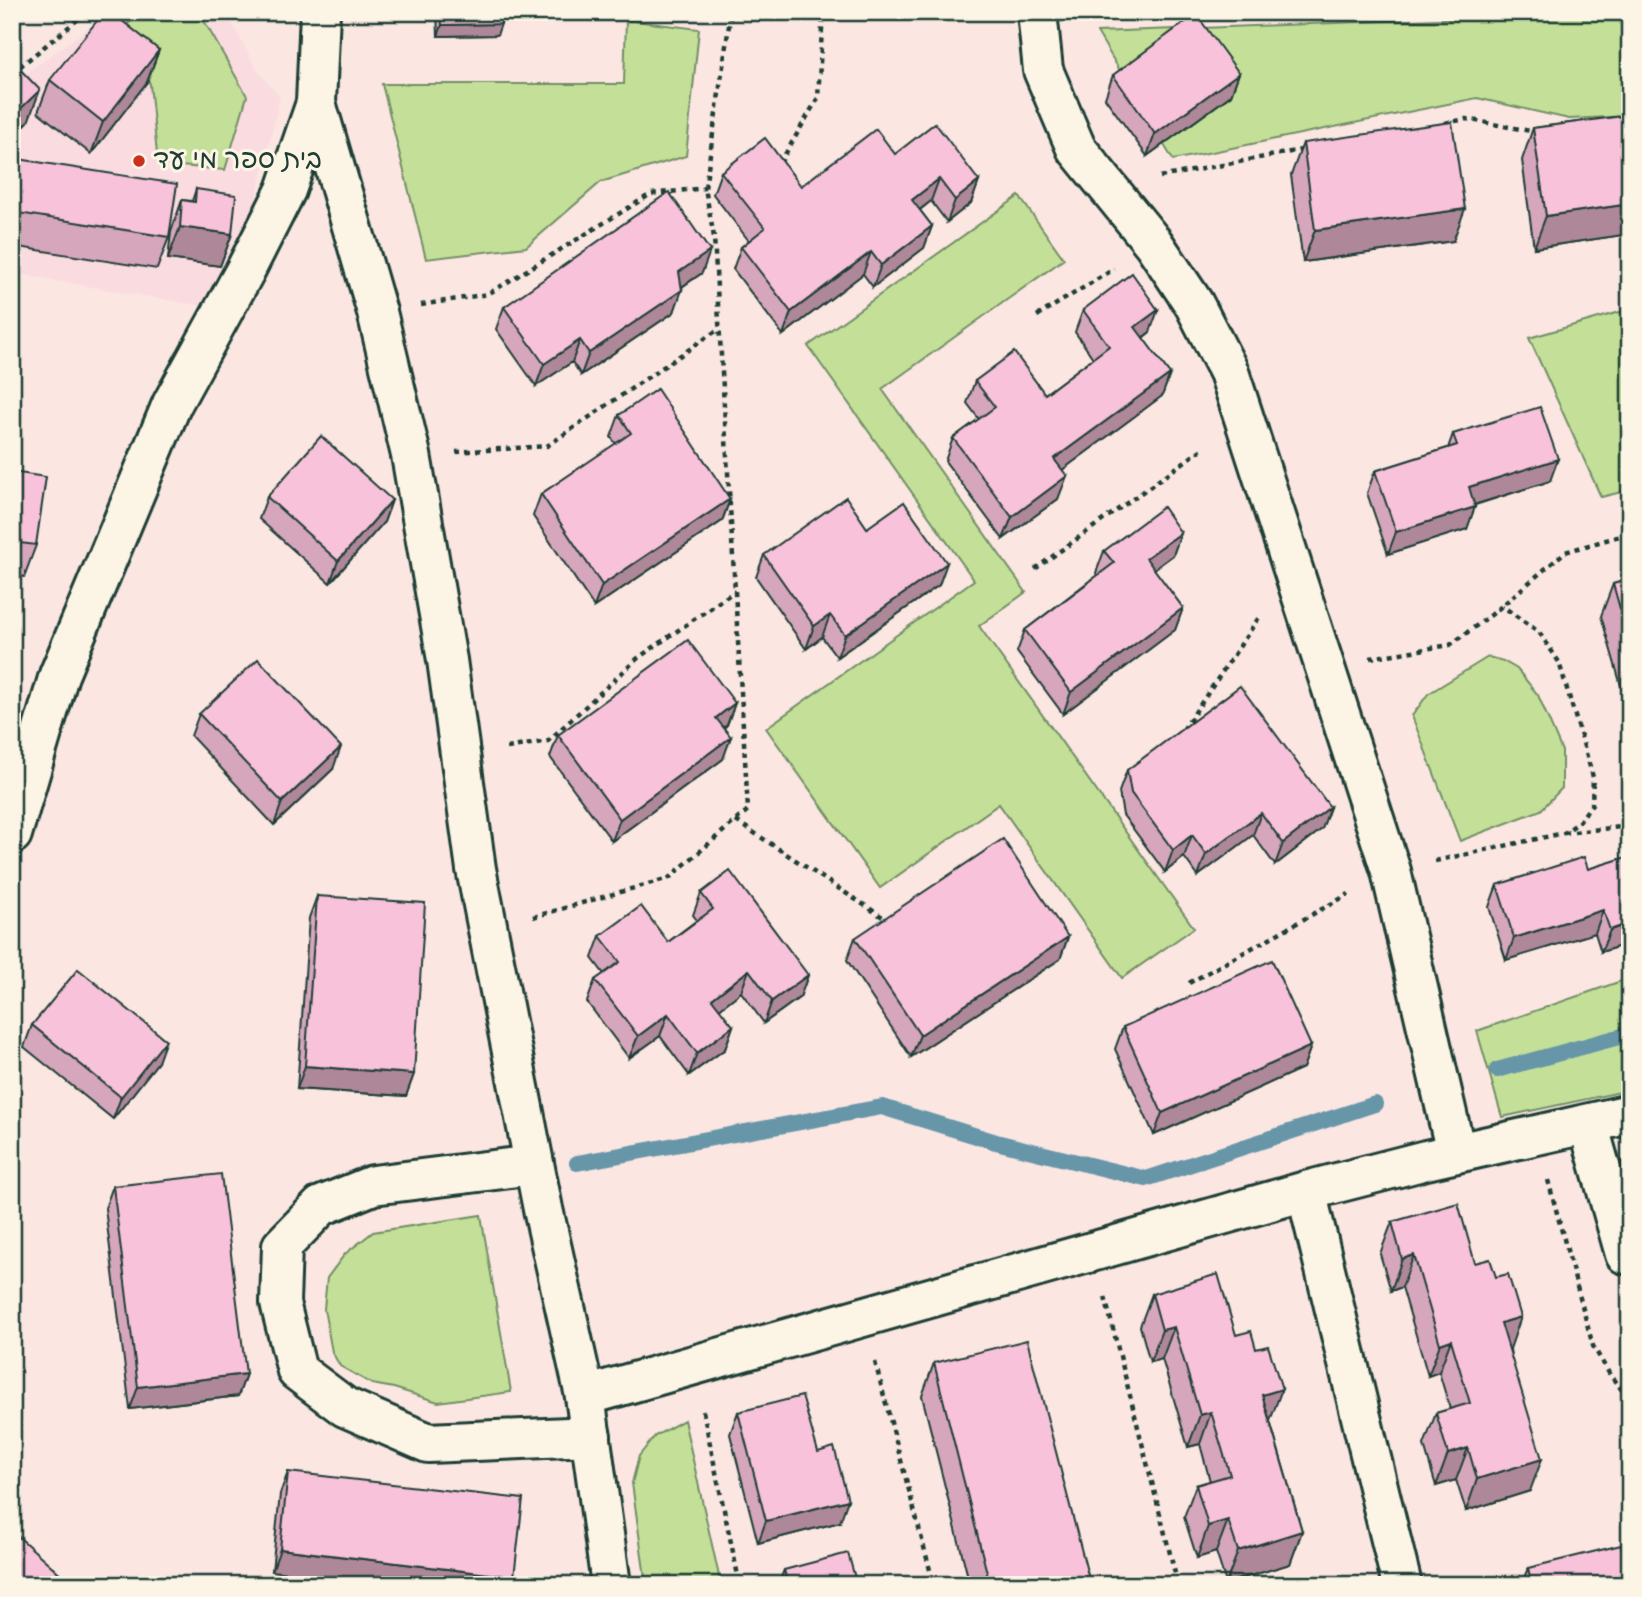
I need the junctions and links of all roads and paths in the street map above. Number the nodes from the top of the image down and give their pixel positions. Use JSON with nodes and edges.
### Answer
{"nodes":[{"id":1,"x":88,"y":12,"type":"edge"},
{"id":2,"x":320,"y":12,"type":"edge"},
{"id":3,"x":731,"y":12,"type":"edge"},
{"id":4,"x":823,"y":12,"type":"edge"},
{"id":5,"x":1037,"y":12,"type":"edge"},
{"id":6,"x":12,"y":73,"type":"edge"},
{"id":7,"x":316,"y":103,"type":"junction"},
{"id":8,"x":1439,"y":124,"type":"edge"},
{"id":9,"x":1540,"y":132,"type":"edge"},
{"id":10,"x":1307,"y":149,"type":"edge"},
{"id":11,"x":776,"y":170,"type":"edge"},
{"id":12,"x":1107,"y":187,"type":"junction"},
{"id":13,"x":705,"y":188,"type":"junction"},
{"id":14,"x":1154,"y":244,"type":"junction"},
{"id":15,"x":377,"y":312,"type":"junction"},
{"id":16,"x":1037,"y":316,"type":"dead end"},
{"id":17,"x":719,"y":328,"type":"junction"},
{"id":18,"x":1244,"y":419,"type":"junction"},
{"id":19,"x":411,"y":455,"type":"junction"},
{"id":20,"x":1630,"y":533,"type":"edge"},
{"id":21,"x":1035,"y":569,"type":"dead end"},
{"id":22,"x":735,"y":590,"type":"junction"},
{"id":23,"x":1304,"y":601,"type":"junction"},
{"id":24,"x":1502,"y":606,"type":"junction"},
{"id":25,"x":1326,"y":666,"type":"junction"},
{"id":26,"x":1172,"y":738,"type":"edge"},
{"id":27,"x":461,"y":756,"type":"junction"},
{"id":28,"x":736,"y":821,"type":"junction"},
{"id":29,"x":1630,"y":826,"type":"edge"},
{"id":30,"x":1564,"y":833,"type":"junction"},
{"id":31,"x":12,"y":834,"type":"edge"},
{"id":32,"x":1391,"y":871,"type":"junction"},
{"id":33,"x":897,"y":926,"type":"edge"},
{"id":34,"x":488,"y":930,"type":"junction"},
{"id":35,"x":1189,"y":983,"type":"dead end"},
{"id":36,"x":1630,"y":1114,"type":"edge"},
{"id":37,"x":1588,"y":1124,"type":"junction"},
{"id":38,"x":1536,"y":1135,"type":"junction"},
{"id":39,"x":1456,"y":1153,"type":"junction"},
{"id":40,"x":534,"y":1165,"type":"junction"},
{"id":41,"x":1306,"y":1191,"type":"junction"},
{"id":42,"x":1093,"y":1251,"type":"junction"},
{"id":43,"x":1630,"y":1253,"type":"edge"},
{"id":44,"x":863,"y":1317,"type":"junction"},
{"id":45,"x":693,"y":1365,"type":"junction"},
{"id":46,"x":585,"y":1396,"type":"junction"},
{"id":47,"x":1630,"y":1400,"type":"edge"},
{"id":48,"x":591,"y":1436,"type":"junction"},
{"id":49,"x":611,"y":1585,"type":"edge"},
{"id":50,"x":740,"y":1585,"type":"edge"},
{"id":51,"x":934,"y":1585,"type":"edge"},
{"id":52,"x":1178,"y":1585,"type":"edge"},
{"id":53,"x":1402,"y":1585,"type":"edge"}],
"edges":[{"from":1,"to":6,"type":"path"},
{"from":2,"to":7,"type":"street"},
{"from":3,"to":13,"type":"path"},
{"from":4,"to":11,"type":"path"},
{"from":5,"to":12,"type":"street"},
{"from":7,"to":15,"type":"street"},
{"from":7,"to":31,"type":"street"},
{"from":8,"to":9,"type":"path"},
{"from":10,"to":12,"type":"path"},
{"from":12,"to":14,"type":"street"},
{"from":13,"to":15,"type":"path"},
{"from":13,"to":17,"type":"path"},
{"from":14,"to":16,"type":"path"},
{"from":14,"to":18,"type":"street"},
{"from":15,"to":19,"type":"street"},
{"from":17,"to":19,"type":"path"},
{"from":17,"to":22,"type":"path"},
{"from":18,"to":21,"type":"path"},
{"from":18,"to":23,"type":"street"},
{"from":19,"to":27,"type":"street"},
{"from":20,"to":24,"type":"path"},
{"from":22,"to":27,"type":"path"},
{"from":22,"to":28,"type":"path"},
{"from":23,"to":25,"type":"street"},
{"from":23,"to":26,"type":"path"},
{"from":24,"to":25,"type":"path"},
{"from":24,"to":30,"type":"path"},
{"from":25,"to":32,"type":"street"},
{"from":27,"to":34,"type":"street"},
{"from":28,"to":33,"type":"path"},
{"from":28,"to":34,"type":"path"},
{"from":29,"to":30,"type":"path"},
{"from":30,"to":32,"type":"path"},
{"from":32,"to":35,"type":"path"},
{"from":32,"to":39,"type":"street"},
{"from":34,"to":40,"type":"street"},
{"from":36,"to":37,"type":"street"},
{"from":37,"to":38,"type":"street"},
{"from":37,"to":43,"type":"street"},
{"from":38,"to":39,"type":"street"},
{"from":38,"to":47,"type":"path"},
{"from":39,"to":41,"type":"street"},
{"from":40,"to":46,"type":"street"},
{"from":40,"to":48,"type":"street"},
{"from":41,"to":42,"type":"street"},
{"from":41,"to":53,"type":"street"},
{"from":42,"to":44,"type":"street"},
{"from":42,"to":52,"type":"path"},
{"from":44,"to":45,"type":"street"},
{"from":44,"to":51,"type":"path"},
{"from":45,"to":46,"type":"street"},
{"from":45,"to":50,"type":"path"},
{"from":46,"to":48,"type":"street"},
{"from":48,"to":49,"type":"street"}]}
